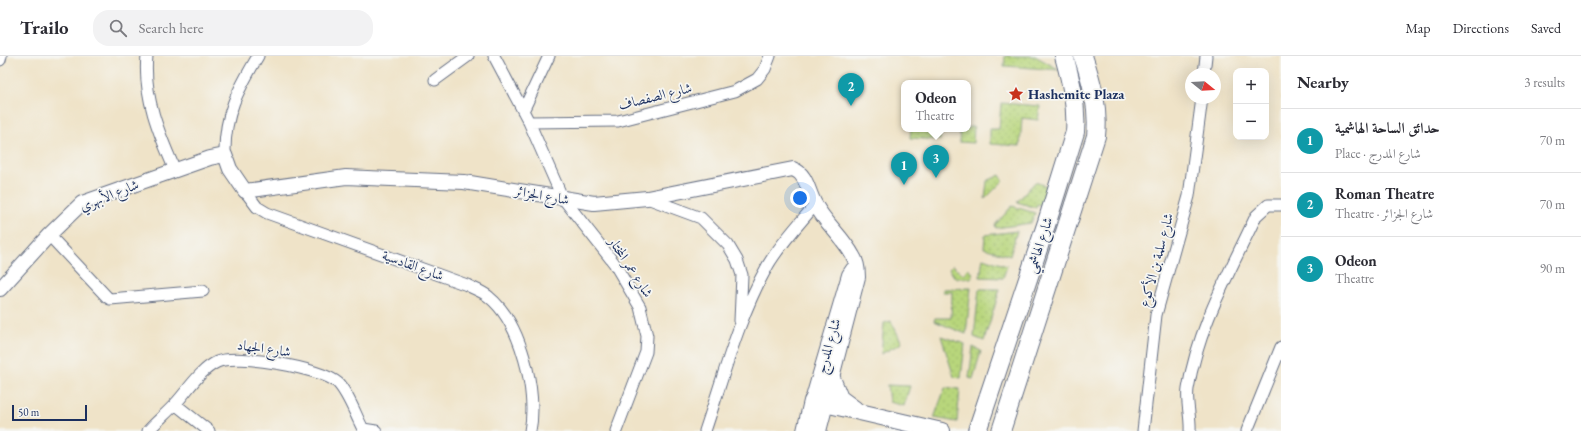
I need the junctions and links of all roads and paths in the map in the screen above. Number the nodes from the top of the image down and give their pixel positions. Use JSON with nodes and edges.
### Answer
{"nodes":[{"id":1,"x":1,"y":56,"type":"edge"},
{"id":2,"x":147,"y":56,"type":"edge"},
{"id":3,"x":258,"y":56,"type":"edge"},
{"id":4,"x":468,"y":56,"type":"edge"},
{"id":5,"x":494,"y":56,"type":"edge"},
{"id":6,"x":549,"y":56,"type":"edge"},
{"id":7,"x":770,"y":56,"type":"edge"},
{"id":8,"x":1064,"y":56,"type":"edge"},
{"id":9,"x":1083,"y":56,"type":"edge"},
{"id":10,"x":1206,"y":56,"type":"edge"},
{"id":11,"x":0,"y":60,"type":"edge"},
{"id":12,"x":1205,"y":68,"type":"edge"},
{"id":13,"x":435,"y":80,"type":"dead end"},
{"id":14,"x":1201,"y":104,"type":"edge"},
{"id":15,"x":523,"y":111,"type":"junction"},
{"id":16,"x":529,"y":122,"type":"junction"},
{"id":17,"x":225,"y":155,"type":"junction"},
{"id":18,"x":175,"y":170,"type":"junction"},
{"id":19,"x":245,"y":191,"type":"junction"},
{"id":20,"x":562,"y":197,"type":"junction"},
{"id":21,"x":647,"y":198,"type":"junction"},
{"id":22,"x":815,"y":205,"type":"junction"},
{"id":23,"x":1281,"y":205,"type":"edge"},
{"id":24,"x":49,"y":235,"type":"junction"},
{"id":25,"x":856,"y":264,"type":"junction"},
{"id":26,"x":0,"y":289,"type":"edge"},
{"id":27,"x":203,"y":291,"type":"dead end"},
{"id":28,"x":739,"y":328,"type":"junction"},
{"id":29,"x":1281,"y":347,"type":"edge"},
{"id":30,"x":832,"y":378,"type":"junction"},
{"id":31,"x":175,"y":404,"type":"junction"},
{"id":32,"x":818,"y":407,"type":"junction"},
{"id":33,"x":856,"y":410,"type":"junction"},
{"id":34,"x":979,"y":426,"type":"edge"},
{"id":35,"x":362,"y":430,"type":"edge"},
{"id":36,"x":148,"y":431,"type":"edge"},
{"id":37,"x":209,"y":431,"type":"edge"},
{"id":38,"x":376,"y":431,"type":"edge"},
{"id":39,"x":530,"y":431,"type":"edge"},
{"id":40,"x":616,"y":431,"type":"edge"},
{"id":41,"x":705,"y":431,"type":"edge"},
{"id":42,"x":805,"y":431,"type":"edge"},
{"id":43,"x":818,"y":431,"type":"edge"},
{"id":44,"x":910,"y":431,"type":"edge"},
{"id":45,"x":942,"y":431,"type":"edge"},
{"id":46,"x":964,"y":431,"type":"edge"},
{"id":47,"x":1001,"y":431,"type":"edge"},
{"id":48,"x":1143,"y":431,"type":"edge"},
{"id":49,"x":1190,"y":431,"type":"edge"},
{"id":50,"x":1247,"y":431,"type":"edge"}],
"edges":[{"from":1,"to":11,"type":"street"},
{"from":2,"to":18,"type":"street"},
{"from":3,"to":17,"type":"street"},
{"from":4,"to":13,"type":"street"},
{"from":5,"to":15,"type":"street","name":"شارع عمر المختار"},
{"from":6,"to":15,"type":"street"},
{"from":7,"to":16,"type":"street","name":"شارع الصفصاف"},
{"from":8,"to":34,"type":"main road","name":"شارع الهاشمي"},
{"from":9,"to":47,"type":"main road","name":"شارع الهاشمي"},
{"from":10,"to":12,"type":"street"},
{"from":14,"to":48,"type":"street","name":"شارع سلمة بن الأكوع"},
{"from":15,"to":16,"type":"street","name":"شارع عمر المختار"},
{"from":16,"to":20,"type":"street","name":"شارع عمر المختار"},
{"from":17,"to":18,"type":"street","name":"شارع الأبهري"},
{"from":17,"to":19,"type":"street","name":"شارع القادسية"},
{"from":18,"to":24,"type":"street","name":"شارع الأبهري"},
{"from":19,"to":20,"type":"street","name":"شارع الجزائر"},
{"from":19,"to":39,"type":"street","name":"شارع القادسية"},
{"from":20,"to":21,"type":"street","name":"شارع الجزائر"},
{"from":20,"to":40,"type":"street","name":"شارع عمر المختار"},
{"from":21,"to":22,"type":"street","name":"شارع الجزائر"},
{"from":21,"to":28,"type":"street"},
{"from":22,"to":25,"type":"street","name":"شارع المدرج"},
{"from":22,"to":28,"type":"street"},
{"from":23,"to":49,"type":"street"},
{"from":24,"to":26,"type":"street","name":"شارع الأبهري"},
{"from":24,"to":27,"type":"street"},
{"from":25,"to":30,"type":"street","name":"شارع المدرج"},
{"from":25,"to":32,"type":"street","name":"شارع المدرج"},
{"from":28,"to":41,"type":"street"},
{"from":29,"to":50,"type":"street"},
{"from":30,"to":32,"type":"street","name":"شارع المدرج"},
{"from":30,"to":33,"type":"main road"},
{"from":31,"to":35,"type":"street","name":"شارع الجهاد"},
{"from":31,"to":36,"type":"street","name":"شارع الجهاد"},
{"from":31,"to":37,"type":"street"},
{"from":32,"to":33,"type":"main road"},
{"from":32,"to":42,"type":"main road","name":"شارع المدرج"},
{"from":32,"to":43,"type":"main road"},
{"from":32,"to":44,"type":"main road"},
{"from":33,"to":45,"type":"main road"},
{"from":34,"to":46,"type":"main road"},
{"from":35,"to":38,"type":"street","name":"شارع الجهاد"}]}
